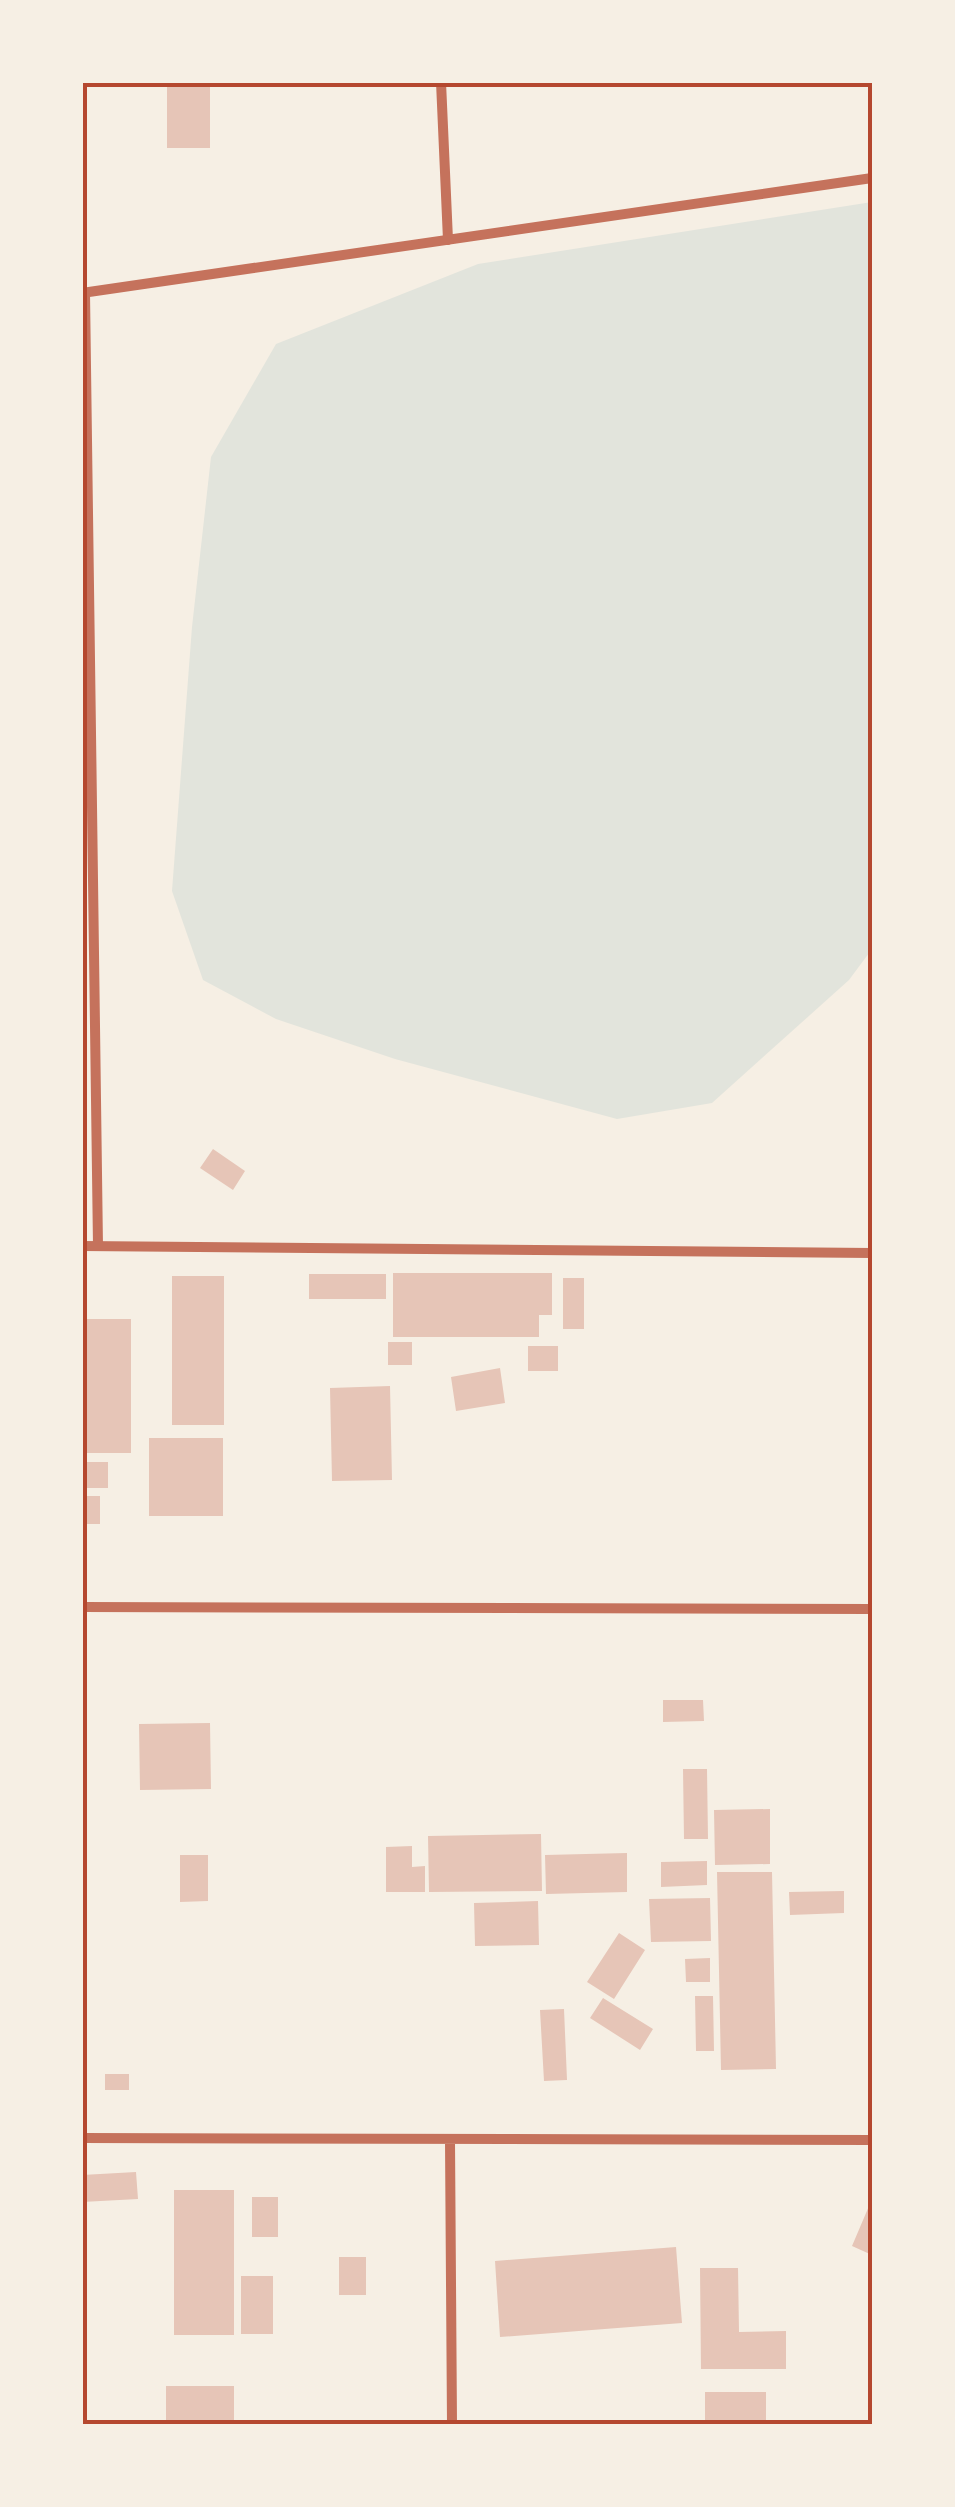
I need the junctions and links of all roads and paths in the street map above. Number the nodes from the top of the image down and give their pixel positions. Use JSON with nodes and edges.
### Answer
{"nodes":[{"id":1,"x":441,"y":82,"type":"edge"},
{"id":2,"x":872,"y":178,"type":"edge"},
{"id":3,"x":448,"y":240,"type":"junction"},
{"id":4,"x":84,"y":293,"type":"edge"},
{"id":5,"x":87,"y":750,"type":"edge"},
{"id":6,"x":82,"y":1246,"type":"edge"},
{"id":7,"x":98,"y":1246,"type":"junction"},
{"id":8,"x":872,"y":1254,"type":"edge"},
{"id":9,"x":82,"y":1607,"type":"edge"},
{"id":10,"x":872,"y":1609,"type":"edge"},
{"id":11,"x":82,"y":2138,"type":"edge"},
{"id":12,"x":872,"y":2140,"type":"edge"},
{"id":13,"x":450,"y":2141,"type":"junction"},
{"id":14,"x":452,"y":2424,"type":"edge"}],
"edges":[{"from":1,"to":3,"type":"street"},
{"from":2,"to":3,"type":"street"},
{"from":3,"to":4,"type":"street"},
{"from":4,"to":5,"type":"street"},
{"from":5,"to":7,"type":"street"},
{"from":6,"to":7,"type":"street"},
{"from":7,"to":8,"type":"street"},
{"from":9,"to":10,"type":"street"},
{"from":11,"to":13,"type":"street"},
{"from":12,"to":13,"type":"street"},
{"from":13,"to":14,"type":"street"}]}
